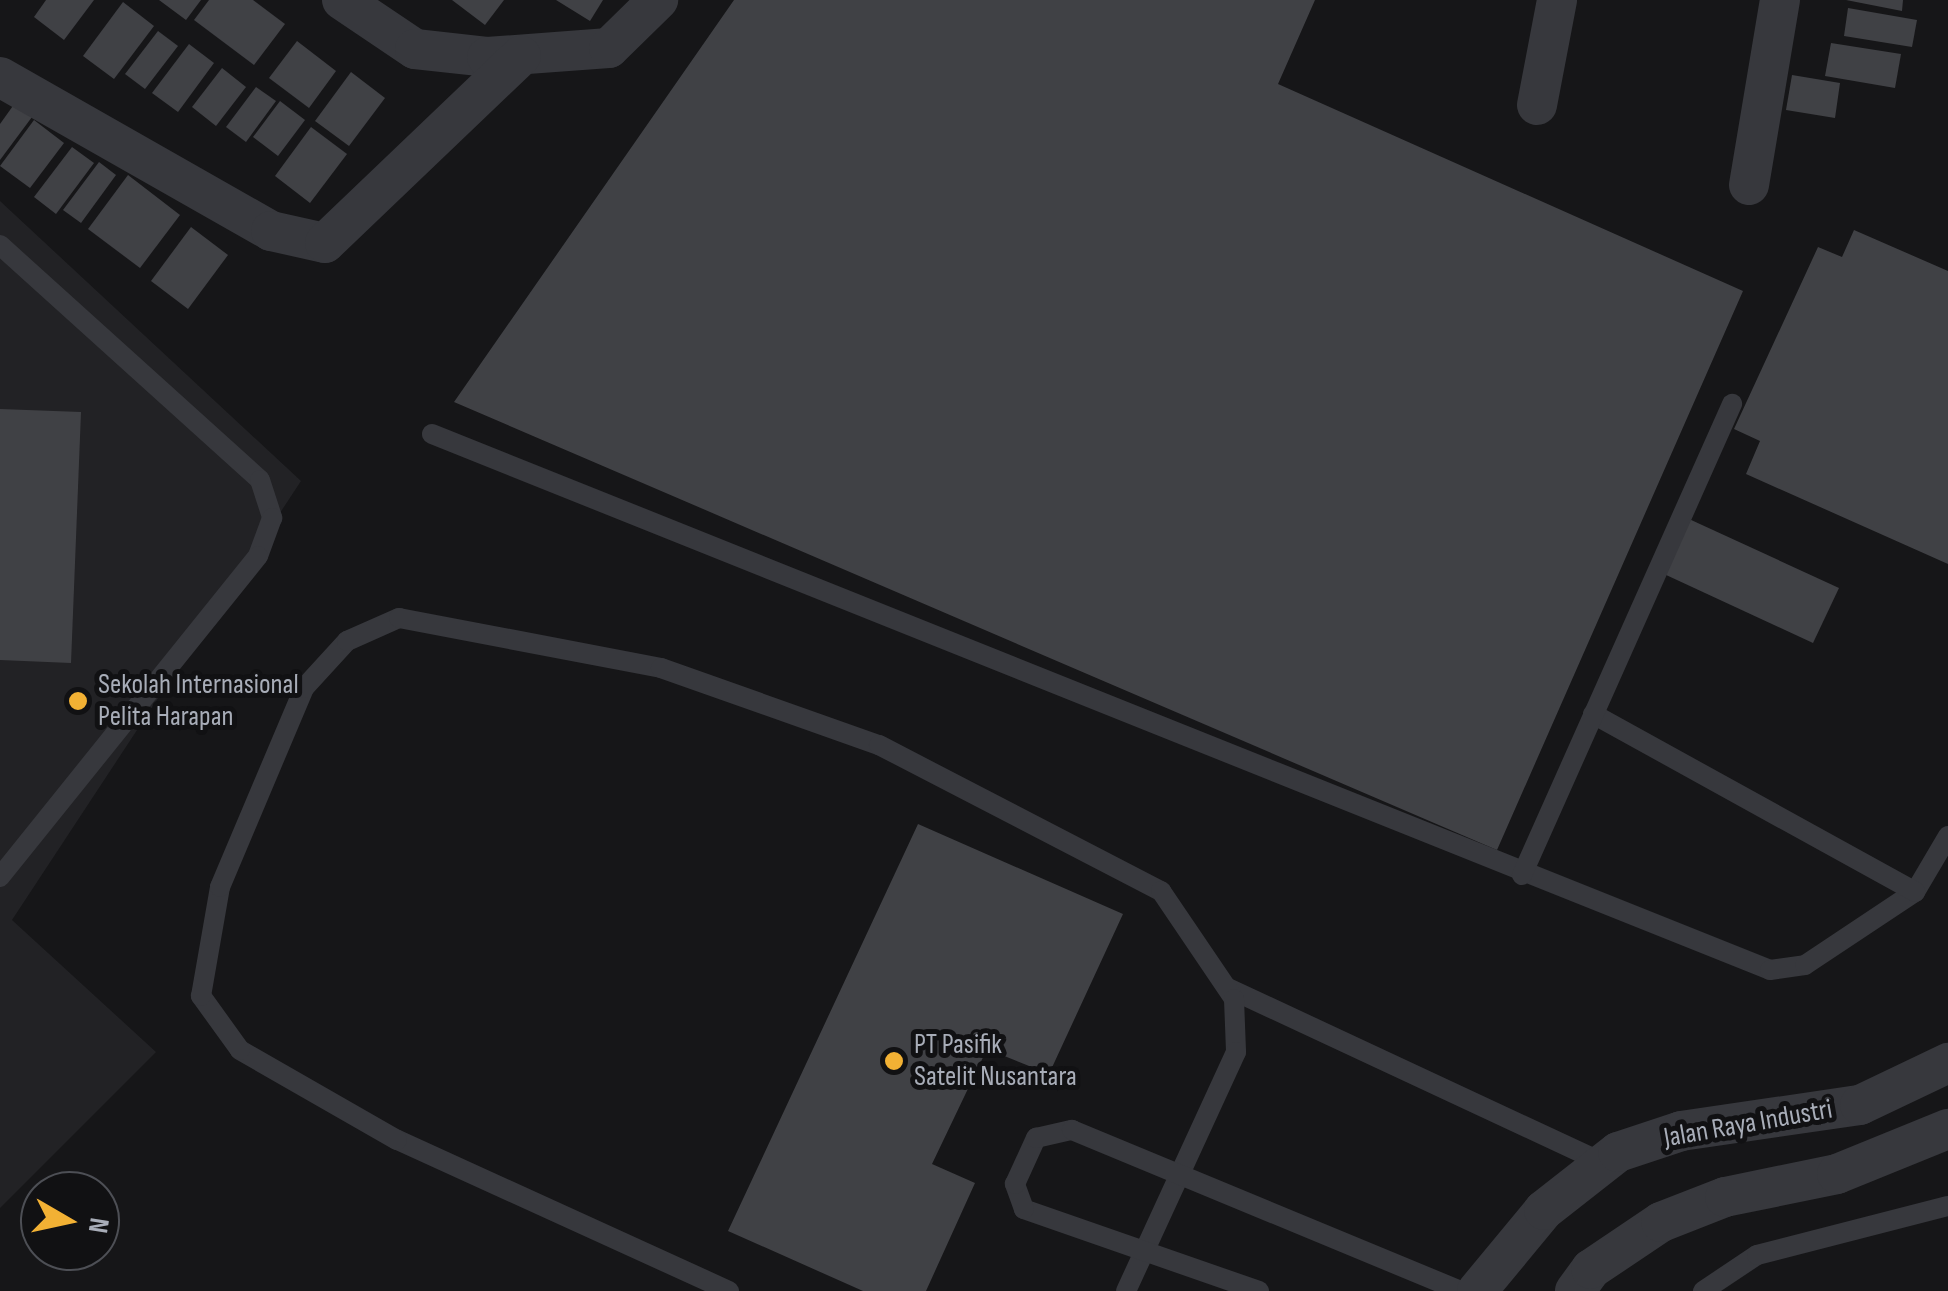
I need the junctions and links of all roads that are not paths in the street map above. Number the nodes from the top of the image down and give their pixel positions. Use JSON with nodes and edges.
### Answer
{"nodes":[{"id":1,"x":342,"y":0,"type":"edge"},
{"id":2,"x":658,"y":0,"type":"edge"},
{"id":3,"x":1557,"y":0,"type":"edge"},
{"id":4,"x":1776,"y":1,"type":"edge"},
{"id":5,"x":521,"y":56,"type":"junction"},
{"id":6,"x":0,"y":78,"type":"edge"},
{"id":7,"x":1537,"y":105,"type":"dead end"},
{"id":8,"x":1749,"y":185,"type":"dead end"},
{"id":9,"x":0,"y":245,"type":"edge"},
{"id":10,"x":1732,"y":404,"type":"dead end"},
{"id":11,"x":432,"y":434,"type":"dead end"},
{"id":12,"x":1593,"y":714,"type":"junction"},
{"id":13,"x":1948,"y":836,"type":"edge"},
{"id":14,"x":1522,"y":875,"type":"junction"},
{"id":15,"x":0,"y":877,"type":"edge"},
{"id":16,"x":1915,"y":892,"type":"junction"},
{"id":17,"x":1228,"y":988,"type":"junction"},
{"id":18,"x":1948,"y":1063,"type":"edge"},
{"id":19,"x":1948,"y":1129,"type":"edge"},
{"id":20,"x":1604,"y":1163,"type":"junction"},
{"id":21,"x":1179,"y":1174,"type":"junction"},
{"id":22,"x":1948,"y":1206,"type":"edge"},
{"id":23,"x":1143,"y":1247,"type":"junction"},
{"id":24,"x":728,"y":1291,"type":"edge"},
{"id":25,"x":1126,"y":1291,"type":"edge"},
{"id":26,"x":1259,"y":1291,"type":"edge"},
{"id":27,"x":1460,"y":1291,"type":"edge"},
{"id":28,"x":1477,"y":1291,"type":"edge"},
{"id":29,"x":1575,"y":1291,"type":"edge"},
{"id":30,"x":1703,"y":1291,"type":"edge"}],
"edges":[{"from":1,"to":5,"type":"street"},
{"from":2,"to":5,"type":"street"},
{"from":3,"to":7,"type":"street"},
{"from":4,"to":8,"type":"street"},
{"from":5,"to":6,"type":"street"},
{"from":9,"to":15,"type":"lane"},
{"from":10,"to":12,"type":"lane"},
{"from":11,"to":14,"type":"lane"},
{"from":12,"to":14,"type":"lane"},
{"from":12,"to":16,"type":"lane"},
{"from":13,"to":16,"type":"lane"},
{"from":14,"to":16,"type":"lane"},
{"from":17,"to":20,"type":"lane"},
{"from":17,"to":21,"type":"lane"},
{"from":17,"to":24,"type":"lane"},
{"from":18,"to":20,"type":"street","name":"Jalan Raya Industri"},
{"from":19,"to":29,"type":"street"},
{"from":20,"to":28,"type":"street","name":"Jalan Raya Industri"},
{"from":21,"to":23,"type":"lane"},
{"from":21,"to":23,"type":"lane"},
{"from":21,"to":27,"type":"lane"},
{"from":22,"to":30,"type":"lane"},
{"from":23,"to":25,"type":"lane"},
{"from":23,"to":26,"type":"lane"}]}
